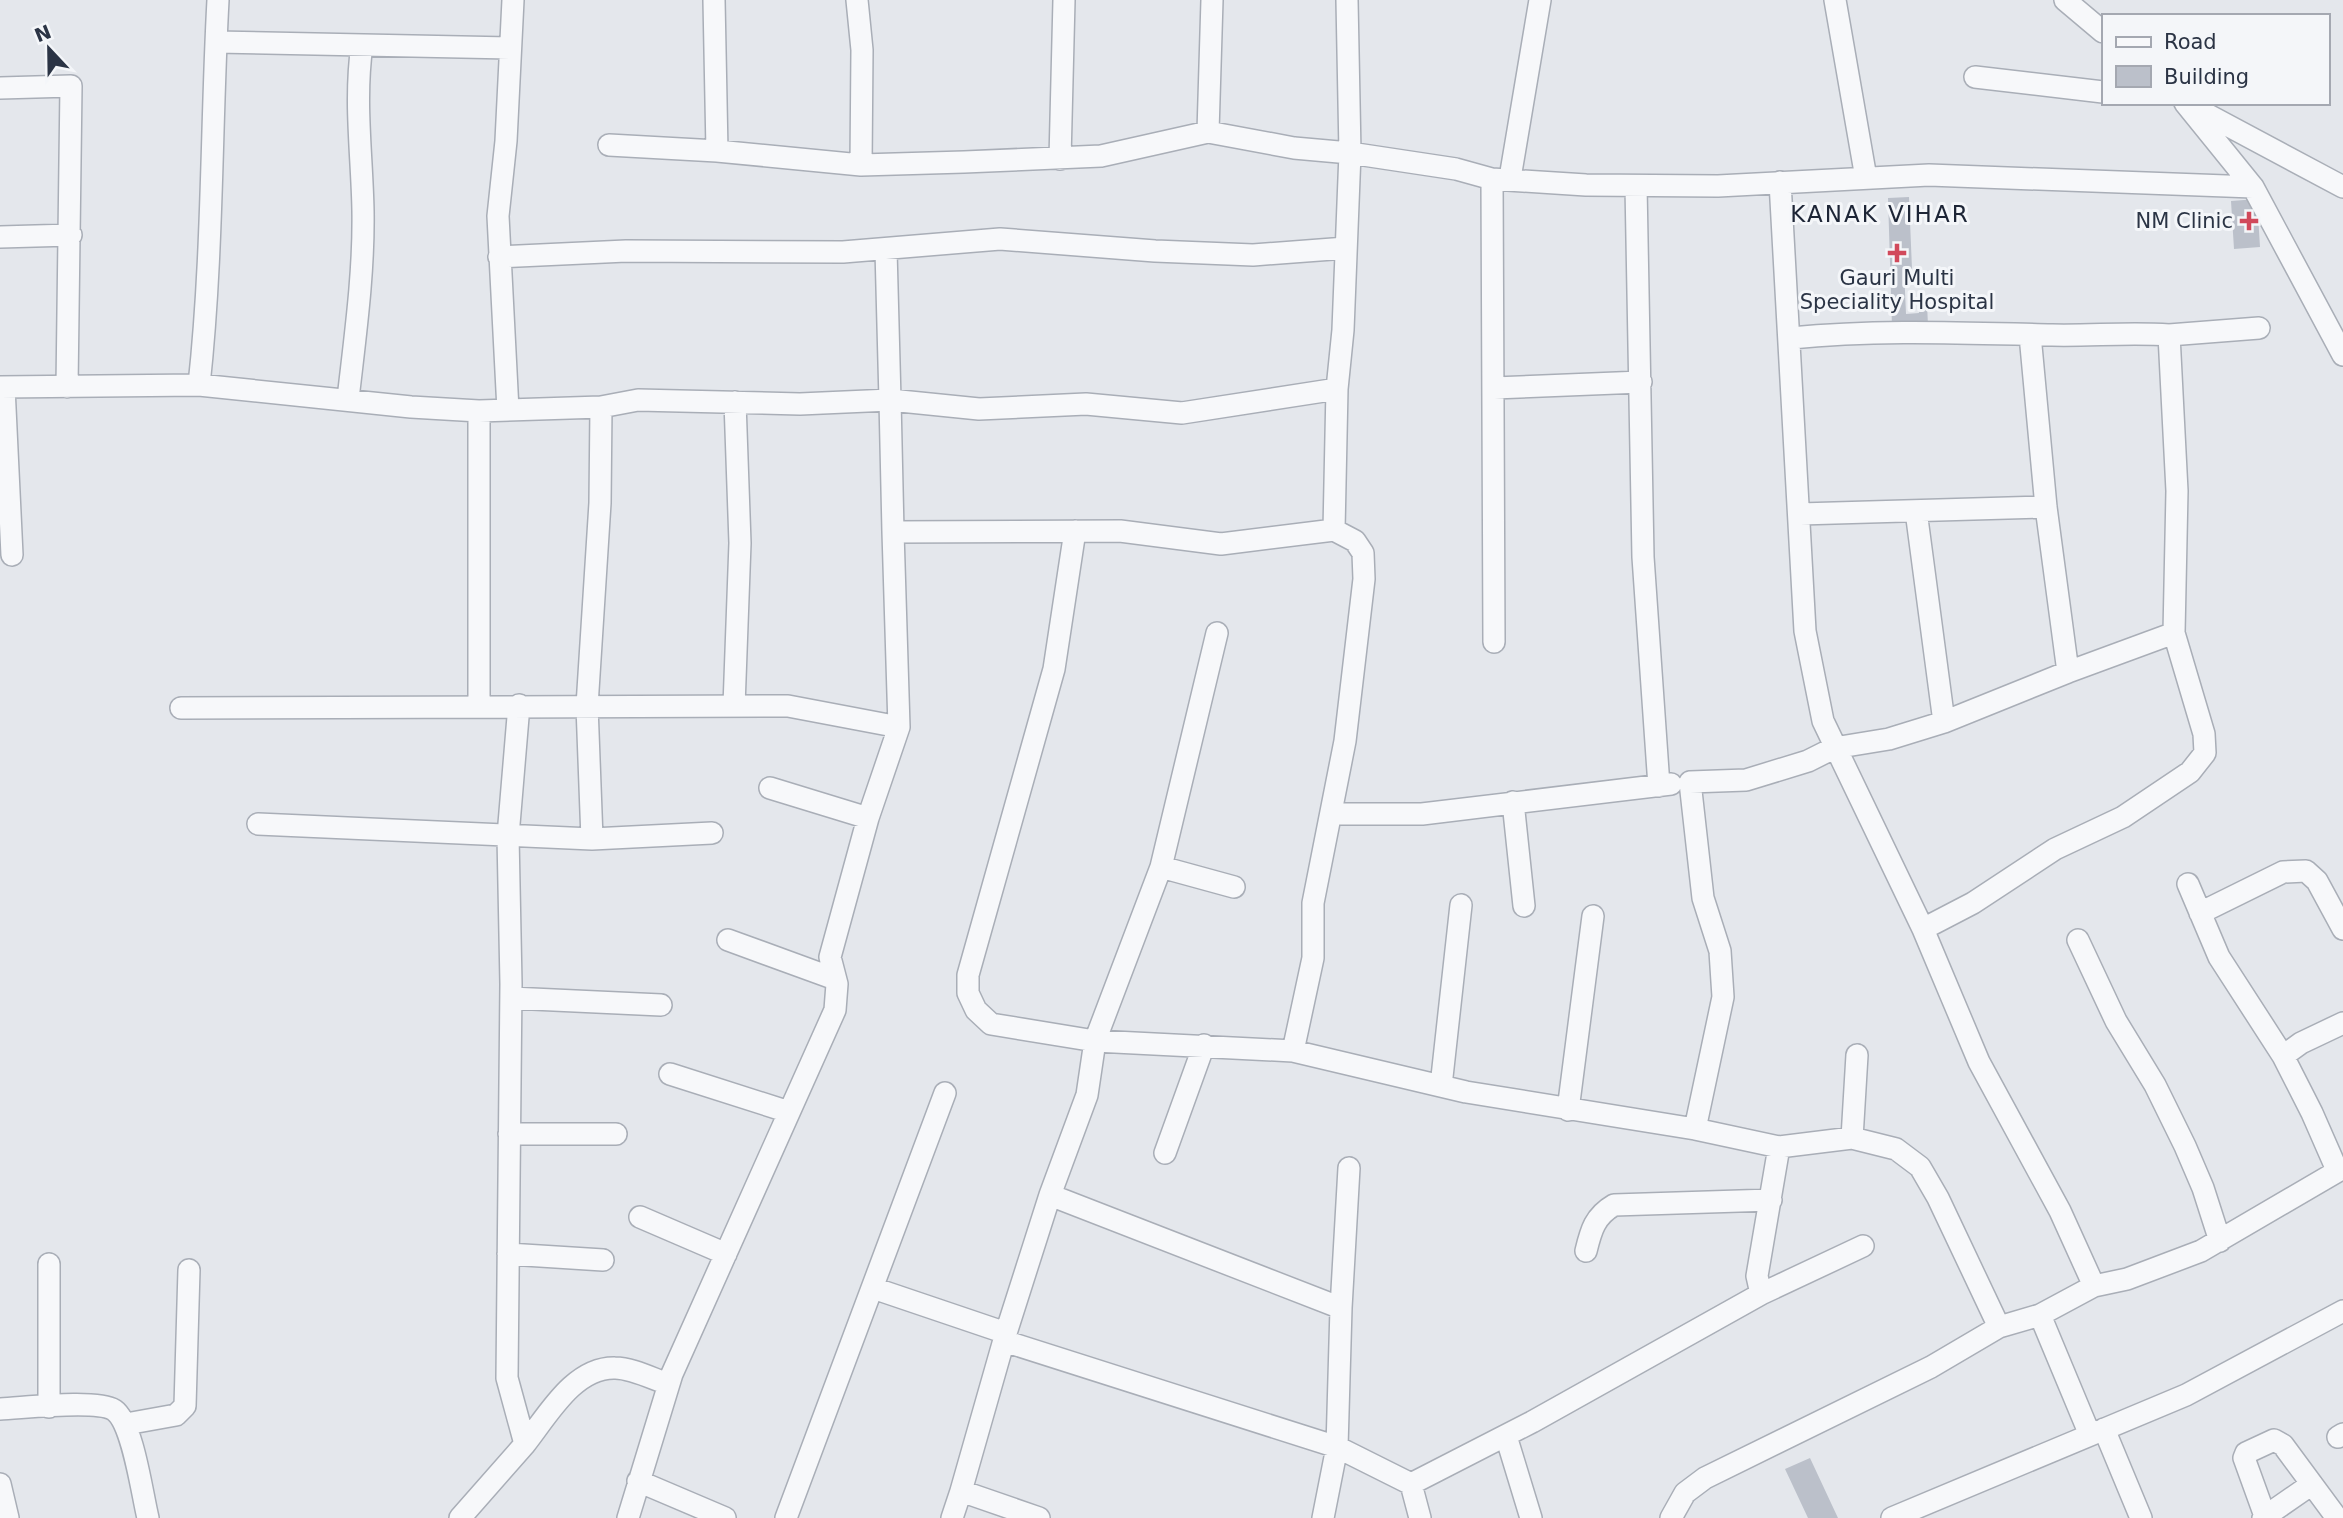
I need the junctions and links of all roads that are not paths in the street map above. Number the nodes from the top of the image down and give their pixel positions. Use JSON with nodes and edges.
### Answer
{"nodes":[{"id":1,"x":218,"y":0,"type":"edge"},
{"id":2,"x":513,"y":0,"type":"edge"},
{"id":3,"x":714,"y":0,"type":"edge"},
{"id":4,"x":857,"y":0,"type":"edge"},
{"id":5,"x":1063,"y":0,"type":"edge"},
{"id":6,"x":1212,"y":0,"type":"edge"},
{"id":7,"x":1347,"y":0,"type":"edge"},
{"id":8,"x":1540,"y":0,"type":"edge"},
{"id":9,"x":1835,"y":0,"type":"edge"},
{"id":10,"x":2065,"y":0,"type":"edge"},
{"id":11,"x":2102,"y":31,"type":"edge"},
{"id":12,"x":216,"y":41,"type":"junction"},
{"id":13,"x":362,"y":45,"type":"junction"},
{"id":14,"x":510,"y":48,"type":"junction"},
{"id":15,"x":1975,"y":76,"type":"dead end"},
{"id":16,"x":0,"y":88,"type":"edge"},
{"id":17,"x":2102,"y":92,"type":"edge"},
{"id":18,"x":2185,"y":105,"type":"edge"},
{"id":19,"x":2186,"y":105,"type":"edge"},
{"id":20,"x":1208,"y":132,"type":"junction"},
{"id":21,"x":609,"y":145,"type":"dead end"},
{"id":22,"x":717,"y":151,"type":"junction"},
{"id":23,"x":1350,"y":153,"type":"junction"},
{"id":24,"x":1060,"y":159,"type":"junction"},
{"id":25,"x":861,"y":164,"type":"junction"},
{"id":26,"x":1501,"y":178,"type":"junction"},
{"id":27,"x":1866,"y":178,"type":"junction"},
{"id":28,"x":1780,"y":182,"type":"junction"},
{"id":29,"x":1636,"y":186,"type":"junction"},
{"id":30,"x":2253,"y":187,"type":"junction"},
{"id":31,"x":2343,"y":187,"type":"edge"},
{"id":32,"x":71,"y":235,"type":"junction"},
{"id":33,"x":0,"y":237,"type":"edge"},
{"id":34,"x":1346,"y":248,"type":"junction"},
{"id":35,"x":886,"y":250,"type":"junction"},
{"id":36,"x":499,"y":257,"type":"junction"},
{"id":37,"x":2259,"y":328,"type":"dead end"},
{"id":38,"x":2031,"y":335,"type":"junction"},
{"id":39,"x":2169,"y":335,"type":"junction"},
{"id":40,"x":1791,"y":338,"type":"junction"},
{"id":41,"x":2343,"y":355,"type":"edge"},
{"id":42,"x":1641,"y":382,"type":"junction"},
{"id":43,"x":199,"y":385,"type":"junction"},
{"id":44,"x":2,"y":387,"type":"edge"},
{"id":45,"x":67,"y":387,"type":"junction"},
{"id":46,"x":1494,"y":388,"type":"junction"},
{"id":47,"x":1337,"y":389,"type":"junction"},
{"id":48,"x":348,"y":399,"type":"junction"},
{"id":49,"x":890,"y":400,"type":"junction"},
{"id":50,"x":736,"y":402,"type":"junction"},
{"id":51,"x":601,"y":407,"type":"junction"},
{"id":52,"x":508,"y":410,"type":"junction"},
{"id":53,"x":479,"y":411,"type":"junction"},
{"id":54,"x":2046,"y":508,"type":"junction"},
{"id":55,"x":1916,"y":511,"type":"junction"},
{"id":56,"x":1800,"y":514,"type":"junction"},
{"id":57,"x":1334,"y":530,"type":"junction"},
{"id":58,"x":1075,"y":531,"type":"junction"},
{"id":59,"x":893,"y":532,"type":"junction"},
{"id":60,"x":12,"y":555,"type":"dead end"},
{"id":61,"x":2174,"y":633,"type":"junction"},
{"id":62,"x":1217,"y":634,"type":"dead end"},
{"id":63,"x":1494,"y":642,"type":"dead end"},
{"id":64,"x":2068,"y":672,"type":"junction"},
{"id":65,"x":479,"y":705,"type":"junction"},
{"id":66,"x":519,"y":705,"type":"junction"},
{"id":67,"x":587,"y":706,"type":"junction"},
{"id":68,"x":734,"y":706,"type":"junction"},
{"id":69,"x":181,"y":708,"type":"dead end"},
{"id":70,"x":1944,"y":723,"type":"junction"},
{"id":71,"x":899,"y":727,"type":"junction"},
{"id":72,"x":1834,"y":748,"type":"junction"},
{"id":73,"x":1690,"y":782,"type":"junction"},
{"id":74,"x":1659,"y":786,"type":"junction"},
{"id":75,"x":770,"y":788,"type":"dead end"},
{"id":76,"x":1513,"y":802,"type":"junction"},
{"id":77,"x":1332,"y":814,"type":"junction"},
{"id":78,"x":868,"y":818,"type":"junction"},
{"id":79,"x":258,"y":824,"type":"dead end"},
{"id":80,"x":712,"y":833,"type":"dead end"},
{"id":81,"x":508,"y":836,"type":"junction"},
{"id":82,"x":592,"y":839,"type":"junction"},
{"id":83,"x":1161,"y":867,"type":"junction"},
{"id":84,"x":2188,"y":884,"type":"dead end"},
{"id":85,"x":1234,"y":887,"type":"dead end"},
{"id":86,"x":1461,"y":905,"type":"dead end"},
{"id":87,"x":1524,"y":906,"type":"dead end"},
{"id":88,"x":2200,"y":913,"type":"junction"},
{"id":89,"x":1593,"y":916,"type":"dead end"},
{"id":90,"x":1923,"y":929,"type":"junction"},
{"id":91,"x":2343,"y":929,"type":"edge"},
{"id":92,"x":728,"y":940,"type":"dead end"},
{"id":93,"x":2078,"y":940,"type":"dead end"},
{"id":94,"x":835,"y":979,"type":"junction"},
{"id":95,"x":510,"y":999,"type":"junction"},
{"id":96,"x":662,"y":1005,"type":"dead end"},
{"id":97,"x":2343,"y":1023,"type":"edge"},
{"id":98,"x":1095,"y":1041,"type":"junction"},
{"id":99,"x":1204,"y":1045,"type":"junction"},
{"id":100,"x":1293,"y":1051,"type":"junction"},
{"id":101,"x":1857,"y":1055,"type":"dead end"},
{"id":102,"x":2283,"y":1056,"type":"junction"},
{"id":103,"x":670,"y":1074,"type":"dead end"},
{"id":104,"x":1441,"y":1086,"type":"junction"},
{"id":105,"x":945,"y":1093,"type":"dead end"},
{"id":106,"x":1568,"y":1110,"type":"junction"},
{"id":107,"x":789,"y":1112,"type":"junction"},
{"id":108,"x":1695,"y":1129,"type":"junction"},
{"id":109,"x":509,"y":1134,"type":"junction"},
{"id":110,"x":616,"y":1134,"type":"dead end"},
{"id":111,"x":1852,"y":1138,"type":"junction"},
{"id":112,"x":1779,"y":1147,"type":"junction"},
{"id":113,"x":1165,"y":1153,"type":"dead end"},
{"id":114,"x":1349,"y":1168,"type":"dead end"},
{"id":115,"x":2340,"y":1169,"type":"edge"},
{"id":116,"x":1050,"y":1195,"type":"junction"},
{"id":117,"x":1771,"y":1200,"type":"junction"},
{"id":118,"x":640,"y":1217,"type":"dead end"},
{"id":119,"x":2220,"y":1241,"type":"junction"},
{"id":120,"x":1863,"y":1246,"type":"dead end"},
{"id":121,"x":1586,"y":1251,"type":"dead end"},
{"id":122,"x":508,"y":1254,"type":"junction"},
{"id":123,"x":726,"y":1254,"type":"junction"},
{"id":124,"x":603,"y":1260,"type":"dead end"},
{"id":125,"x":49,"y":1264,"type":"dead end"},
{"id":126,"x":189,"y":1270,"type":"dead end"},
{"id":127,"x":2094,"y":1286,"type":"junction"},
{"id":128,"x":873,"y":1288,"type":"junction"},
{"id":129,"x":1760,"y":1294,"type":"junction"},
{"id":130,"x":1341,"y":1308,"type":"junction"},
{"id":131,"x":2343,"y":1311,"type":"edge"},
{"id":132,"x":2040,"y":1315,"type":"junction"},
{"id":133,"x":1999,"y":1327,"type":"junction"},
{"id":134,"x":1005,"y":1337,"type":"junction"},
{"id":135,"x":668,"y":1384,"type":"junction"},
{"id":136,"x":49,"y":1407,"type":"junction"},
{"id":137,"x":0,"y":1409,"type":"edge"},
{"id":138,"x":125,"y":1424,"type":"junction"},
{"id":139,"x":2097,"y":1432,"type":"junction"},
{"id":140,"x":1506,"y":1436,"type":"junction"},
{"id":141,"x":525,"y":1444,"type":"junction"},
{"id":142,"x":1337,"y":1447,"type":"junction"},
{"id":143,"x":638,"y":1481,"type":"junction"},
{"id":144,"x":0,"y":1484,"type":"edge"},
{"id":145,"x":1411,"y":1484,"type":"junction"},
{"id":146,"x":2312,"y":1484,"type":"junction"},
{"id":147,"x":961,"y":1491,"type":"junction"},
{"id":148,"x":2264,"y":1517,"type":"edge"},
{"id":149,"x":8,"y":1518,"type":"edge"},
{"id":150,"x":148,"y":1518,"type":"edge"},
{"id":151,"x":460,"y":1518,"type":"edge"},
{"id":152,"x":628,"y":1518,"type":"edge"},
{"id":153,"x":725,"y":1518,"type":"edge"},
{"id":154,"x":786,"y":1518,"type":"edge"},
{"id":155,"x":952,"y":1518,"type":"edge"},
{"id":156,"x":1038,"y":1518,"type":"edge"},
{"id":157,"x":1324,"y":1518,"type":"edge"},
{"id":158,"x":1420,"y":1518,"type":"edge"},
{"id":159,"x":1531,"y":1518,"type":"edge"},
{"id":160,"x":1671,"y":1518,"type":"edge"},
{"id":161,"x":1892,"y":1518,"type":"edge"},
{"id":162,"x":2141,"y":1518,"type":"edge"},
{"id":163,"x":2337,"y":1518,"type":"edge"}],
"edges":[{"from":1,"to":12,"type":"street"},
{"from":2,"to":14,"type":"street"},
{"from":3,"to":22,"type":"street"},
{"from":4,"to":25,"type":"street"},
{"from":5,"to":24,"type":"street"},
{"from":6,"to":20,"type":"street"},
{"from":7,"to":23,"type":"street"},
{"from":8,"to":26,"type":"street"},
{"from":9,"to":27,"type":"street"},
{"from":10,"to":11,"type":"street"},
{"from":12,"to":13,"type":"street"},
{"from":12,"to":43,"type":"street"},
{"from":13,"to":14,"type":"street"},
{"from":13,"to":48,"type":"street"},
{"from":14,"to":36,"type":"street"},
{"from":15,"to":17,"type":"street"},
{"from":16,"to":32,"type":"street"},
{"from":18,"to":30,"type":"street"},
{"from":19,"to":31,"type":"street"},
{"from":20,"to":23,"type":"street"},
{"from":20,"to":24,"type":"street"},
{"from":21,"to":22,"type":"street"},
{"from":22,"to":25,"type":"street"},
{"from":23,"to":26,"type":"street"},
{"from":23,"to":34,"type":"street"},
{"from":24,"to":25,"type":"street"},
{"from":26,"to":29,"type":"street"},
{"from":26,"to":46,"type":"street"},
{"from":27,"to":28,"type":"street"},
{"from":27,"to":30,"type":"street"},
{"from":28,"to":29,"type":"street"},
{"from":28,"to":40,"type":"street"},
{"from":29,"to":42,"type":"street"},
{"from":30,"to":41,"type":"street"},
{"from":32,"to":33,"type":"street"},
{"from":32,"to":45,"type":"street"},
{"from":34,"to":35,"type":"street"},
{"from":34,"to":47,"type":"street"},
{"from":35,"to":36,"type":"street"},
{"from":35,"to":49,"type":"street"},
{"from":36,"to":52,"type":"street"},
{"from":37,"to":39,"type":"street"},
{"from":38,"to":39,"type":"street"},
{"from":38,"to":40,"type":"street"},
{"from":38,"to":54,"type":"street"},
{"from":39,"to":61,"type":"street"},
{"from":40,"to":56,"type":"street"},
{"from":42,"to":46,"type":"street"},
{"from":42,"to":74,"type":"street"},
{"from":43,"to":45,"type":"street"},
{"from":43,"to":48,"type":"street"},
{"from":44,"to":45,"type":"street"},
{"from":44,"to":60,"type":"street"},
{"from":46,"to":63,"type":"street"},
{"from":47,"to":49,"type":"street"},
{"from":47,"to":57,"type":"street"},
{"from":48,"to":53,"type":"street"},
{"from":49,"to":50,"type":"street"},
{"from":49,"to":59,"type":"street"},
{"from":50,"to":51,"type":"street"},
{"from":50,"to":68,"type":"street"},
{"from":51,"to":52,"type":"street"},
{"from":51,"to":67,"type":"street"},
{"from":52,"to":53,"type":"street"},
{"from":53,"to":65,"type":"street"},
{"from":54,"to":55,"type":"street"},
{"from":54,"to":64,"type":"street"},
{"from":55,"to":56,"type":"street"},
{"from":55,"to":70,"type":"street"},
{"from":56,"to":72,"type":"street"},
{"from":57,"to":58,"type":"street"},
{"from":57,"to":77,"type":"street"},
{"from":58,"to":59,"type":"street"},
{"from":58,"to":98,"type":"street"},
{"from":59,"to":71,"type":"street"},
{"from":61,"to":64,"type":"street"},
{"from":61,"to":90,"type":"street"},
{"from":62,"to":83,"type":"street"},
{"from":64,"to":70,"type":"street"},
{"from":65,"to":66,"type":"street"},
{"from":65,"to":69,"type":"street"},
{"from":66,"to":67,"type":"street"},
{"from":66,"to":81,"type":"street"},
{"from":67,"to":68,"type":"street"},
{"from":67,"to":82,"type":"street"},
{"from":68,"to":71,"type":"street"},
{"from":70,"to":72,"type":"street"},
{"from":71,"to":78,"type":"street"},
{"from":72,"to":73,"type":"street"},
{"from":72,"to":90,"type":"street"},
{"from":73,"to":74,"type":"street"},
{"from":73,"to":108,"type":"street"},
{"from":74,"to":76,"type":"street"},
{"from":75,"to":78,"type":"street"},
{"from":76,"to":77,"type":"street"},
{"from":76,"to":87,"type":"street"},
{"from":77,"to":100,"type":"street"},
{"from":78,"to":94,"type":"street"},
{"from":79,"to":81,"type":"street"},
{"from":80,"to":82,"type":"street"},
{"from":81,"to":82,"type":"street"},
{"from":81,"to":95,"type":"street"},
{"from":83,"to":85,"type":"street"},
{"from":83,"to":98,"type":"street"},
{"from":84,"to":88,"type":"street"},
{"from":86,"to":104,"type":"street"},
{"from":88,"to":91,"type":"street"},
{"from":88,"to":102,"type":"street"},
{"from":89,"to":106,"type":"street"},
{"from":90,"to":127,"type":"street"},
{"from":92,"to":94,"type":"street"},
{"from":93,"to":119,"type":"street"},
{"from":94,"to":107,"type":"street"},
{"from":95,"to":96,"type":"street"},
{"from":95,"to":109,"type":"street"},
{"from":97,"to":102,"type":"street"},
{"from":98,"to":99,"type":"street"},
{"from":98,"to":116,"type":"street"},
{"from":99,"to":100,"type":"street"},
{"from":99,"to":113,"type":"street"},
{"from":100,"to":104,"type":"street"},
{"from":101,"to":111,"type":"street"},
{"from":102,"to":115,"type":"street"},
{"from":103,"to":107,"type":"street"},
{"from":104,"to":106,"type":"street"},
{"from":105,"to":128,"type":"street"},
{"from":106,"to":108,"type":"street"},
{"from":107,"to":123,"type":"street"},
{"from":108,"to":112,"type":"street"},
{"from":109,"to":110,"type":"street"},
{"from":109,"to":122,"type":"street"},
{"from":111,"to":112,"type":"street"},
{"from":111,"to":133,"type":"street"},
{"from":112,"to":117,"type":"street"},
{"from":114,"to":130,"type":"street"},
{"from":115,"to":119,"type":"street"},
{"from":116,"to":130,"type":"street"},
{"from":116,"to":134,"type":"street"},
{"from":117,"to":121,"type":"street"},
{"from":117,"to":129,"type":"street"},
{"from":118,"to":123,"type":"street"},
{"from":119,"to":127,"type":"street"},
{"from":120,"to":129,"type":"street"},
{"from":122,"to":124,"type":"street"},
{"from":122,"to":141,"type":"street"},
{"from":123,"to":135,"type":"street"},
{"from":125,"to":136,"type":"street"},
{"from":126,"to":138,"type":"street"},
{"from":127,"to":132,"type":"street"},
{"from":128,"to":134,"type":"street"},
{"from":128,"to":154,"type":"street"},
{"from":129,"to":140,"type":"street"},
{"from":130,"to":142,"type":"street"},
{"from":131,"to":139,"type":"street"},
{"from":132,"to":133,"type":"street"},
{"from":132,"to":139,"type":"street"},
{"from":133,"to":160,"type":"street"},
{"from":134,"to":142,"type":"street"},
{"from":134,"to":147,"type":"street"},
{"from":135,"to":141,"type":"street"},
{"from":135,"to":143,"type":"street"},
{"from":136,"to":137,"type":"street"},
{"from":136,"to":138,"type":"street"},
{"from":138,"to":150,"type":"street"},
{"from":139,"to":161,"type":"street"},
{"from":139,"to":162,"type":"street"},
{"from":140,"to":145,"type":"street"},
{"from":140,"to":159,"type":"street"},
{"from":141,"to":151,"type":"street"},
{"from":142,"to":145,"type":"street"},
{"from":142,"to":157,"type":"street"},
{"from":143,"to":152,"type":"street"},
{"from":143,"to":153,"type":"street"},
{"from":144,"to":149,"type":"street"},
{"from":145,"to":158,"type":"street"},
{"from":146,"to":148,"type":"street"},
{"from":146,"to":148,"type":"street"},
{"from":146,"to":163,"type":"street"},
{"from":147,"to":155,"type":"street"},
{"from":147,"to":156,"type":"street"}]}
